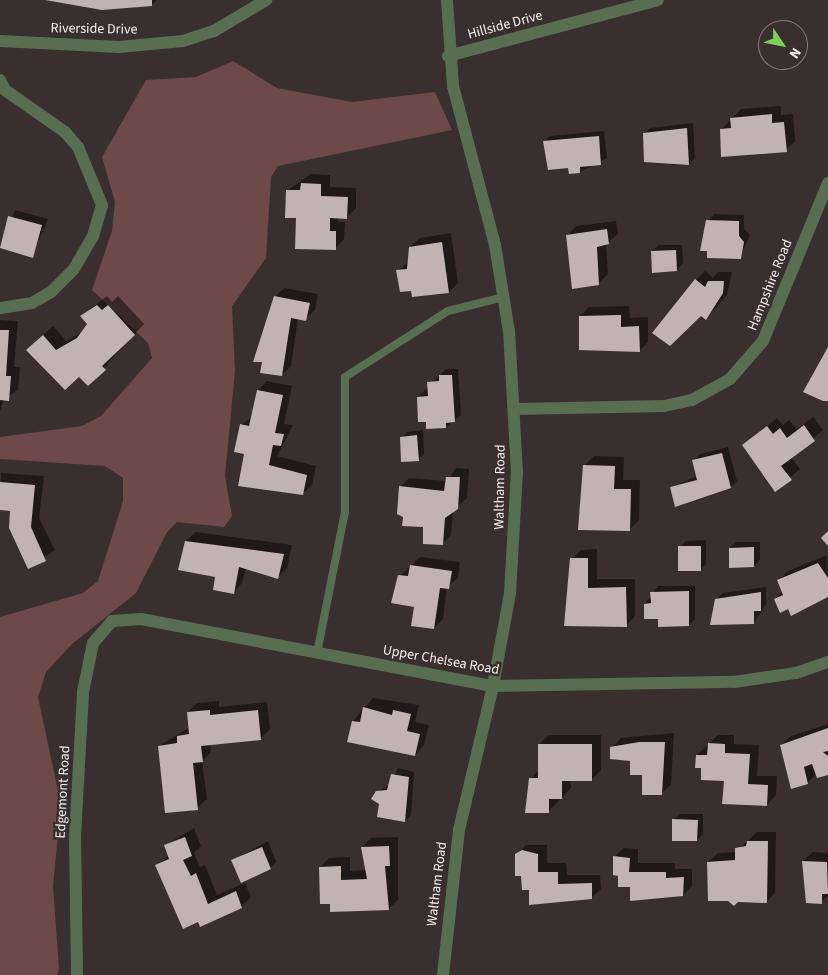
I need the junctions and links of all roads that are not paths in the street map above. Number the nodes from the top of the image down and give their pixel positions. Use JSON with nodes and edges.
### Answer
{"nodes":[{"id":1,"x":266,"y":0,"type":"edge"},
{"id":2,"x":447,"y":0,"type":"edge"},
{"id":3,"x":658,"y":0,"type":"edge"},
{"id":4,"x":0,"y":41,"type":"edge"},
{"id":5,"x":448,"y":56,"type":"junction"},
{"id":6,"x":0,"y":80,"type":"edge"},
{"id":7,"x":828,"y":183,"type":"edge"},
{"id":8,"x":504,"y":297,"type":"junction"},
{"id":9,"x":0,"y":308,"type":"edge"},
{"id":10,"x":515,"y":409,"type":"junction"},
{"id":11,"x":112,"y":621,"type":"joint"},
{"id":12,"x":317,"y":653,"type":"junction"},
{"id":13,"x":828,"y":662,"type":"edge"},
{"id":14,"x":493,"y":686,"type":"junction"},
{"id":15,"x":77,"y":975,"type":"edge"},
{"id":16,"x":443,"y":975,"type":"edge"}],
"edges":[{"from":1,"to":4,"type":"street","name":"Riverside Drive"},
{"from":2,"to":5,"type":"street","name":"Waltham Road"},
{"from":3,"to":5,"type":"street","name":"Hillside Drive"},
{"from":5,"to":8,"type":"street","name":"Waltham Road"},
{"from":6,"to":9,"type":"street"},
{"from":7,"to":10,"type":"street","name":"Hampshire Road"},
{"from":8,"to":10,"type":"street","name":"Waltham Road"},
{"from":8,"to":12,"type":"lane"},
{"from":10,"to":14,"type":"street","name":"Waltham Road"},
{"from":11,"to":12,"type":"street","name":"Upper Chelsea Road"},
{"from":11,"to":15,"type":"street","name":"Edgemont Road"},
{"from":12,"to":14,"type":"street","name":"Upper Chelsea Road"},
{"from":13,"to":14,"type":"street","name":"Upper Chelsea Road"},
{"from":14,"to":16,"type":"street","name":"Waltham Road"}]}
